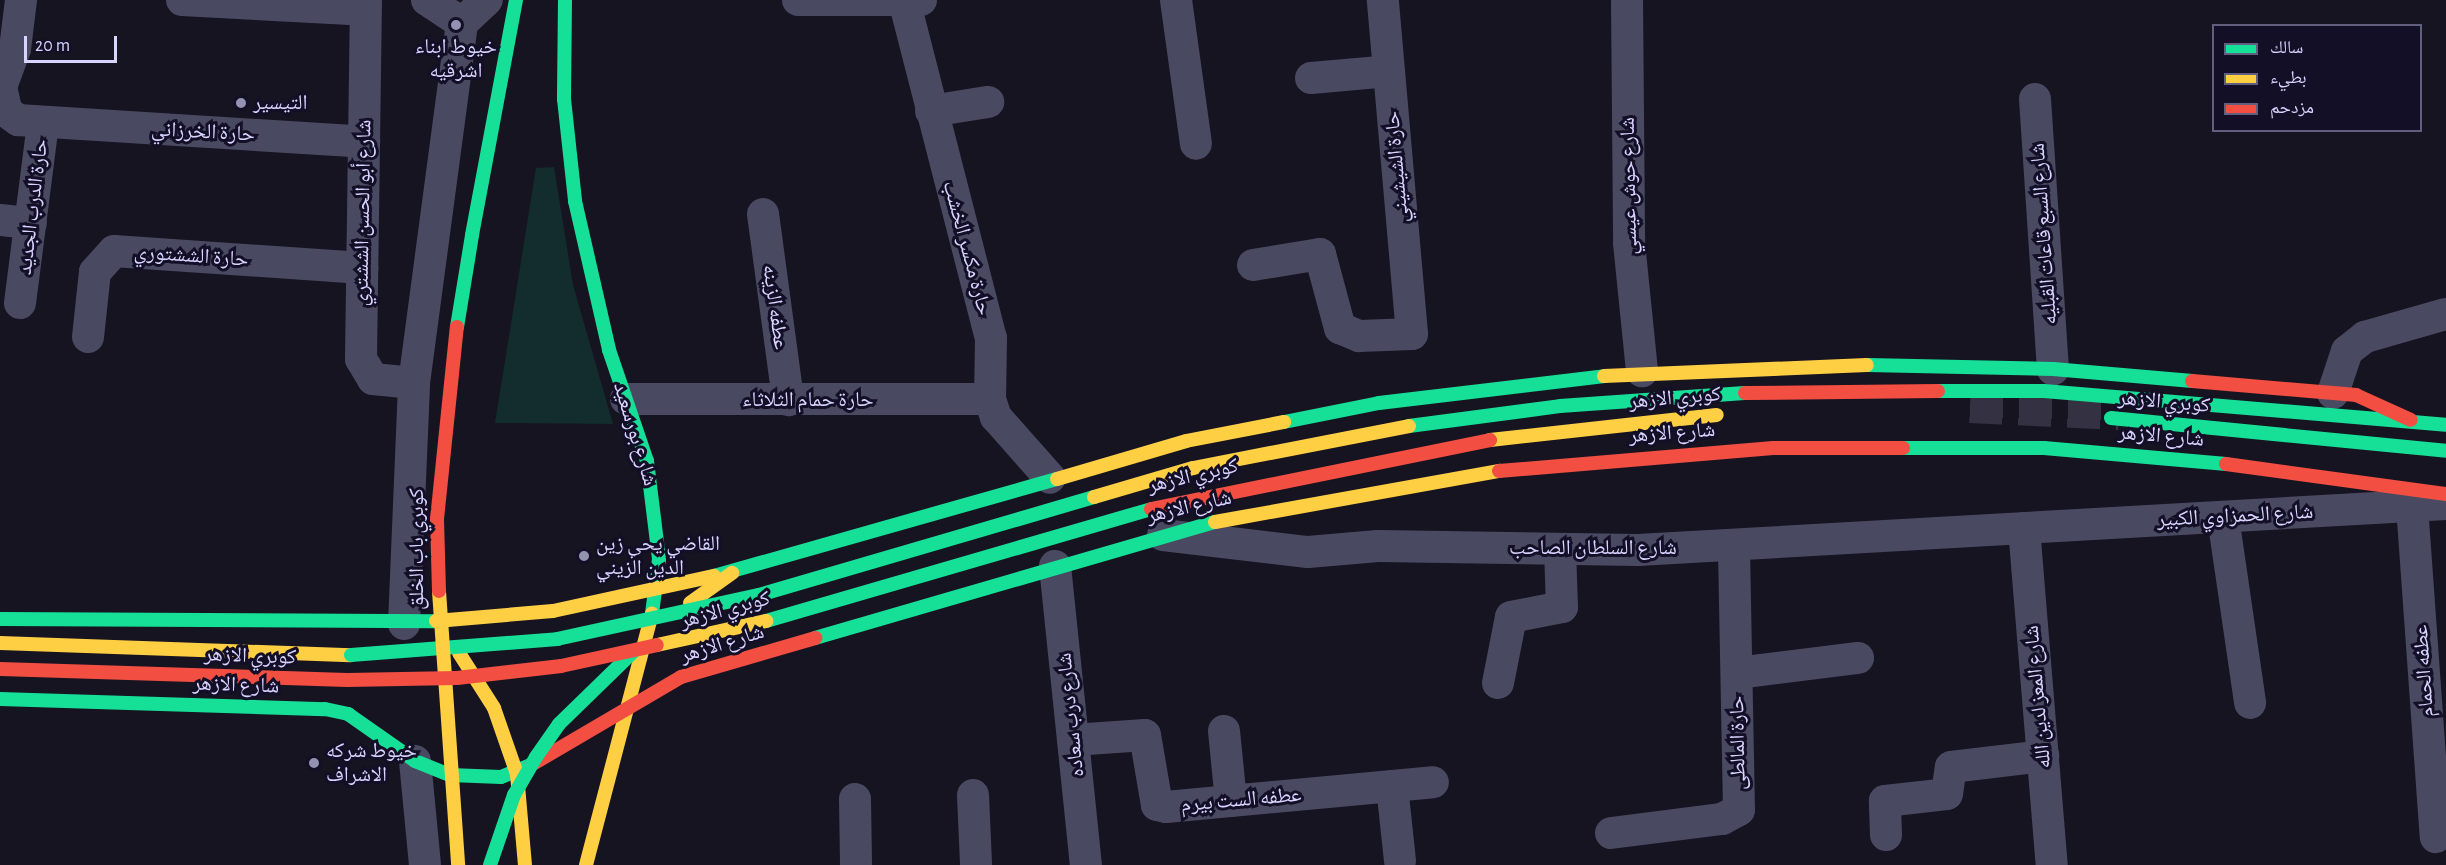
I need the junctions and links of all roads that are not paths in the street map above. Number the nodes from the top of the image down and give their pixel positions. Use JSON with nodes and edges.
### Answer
{"nodes":[{"id":1,"x":21,"y":0,"type":"edge"},
{"id":2,"x":182,"y":0,"type":"edge"},
{"id":3,"x":427,"y":0,"type":"edge"},
{"id":4,"x":487,"y":0,"type":"edge"},
{"id":5,"x":516,"y":0,"type":"edge"},
{"id":6,"x":565,"y":0,"type":"edge"},
{"id":7,"x":798,"y":0,"type":"edge"},
{"id":8,"x":910,"y":0,"type":"edge"},
{"id":9,"x":1176,"y":0,"type":"edge"},
{"id":10,"x":1383,"y":0,"type":"edge"},
{"id":11,"x":1627,"y":0,"type":"edge"},
{"id":12,"x":366,"y":5,"type":"edge"},
{"id":13,"x":462,"y":23,"type":"junction"},
{"id":14,"x":1389,"y":71,"type":"junction"},
{"id":15,"x":1311,"y":78,"type":"dead end"},
{"id":16,"x":2035,"y":99,"type":"dead end"},
{"id":17,"x":988,"y":102,"type":"dead end"},
{"id":18,"x":931,"y":111,"type":"junction"},
{"id":19,"x":43,"y":123,"type":"junction"},
{"id":20,"x":364,"y":142,"type":"junction"},
{"id":21,"x":1196,"y":144,"type":"dead end"},
{"id":22,"x":762,"y":214,"type":"dead end"},
{"id":23,"x":0,"y":220,"type":"edge"},
{"id":24,"x":30,"y":223,"type":"junction"},
{"id":25,"x":1253,"y":266,"type":"dead end"},
{"id":26,"x":362,"y":268,"type":"junction"},
{"id":27,"x":21,"y":303,"type":"dead end"},
{"id":28,"x":2446,"y":314,"type":"edge"},
{"id":29,"x":88,"y":337,"type":"dead end"},
{"id":30,"x":2053,"y":369,"type":"junction"},
{"id":31,"x":1642,"y":370,"type":"junction"},
{"id":32,"x":414,"y":383,"type":"junction"},
{"id":33,"x":2333,"y":393,"type":"junction"},
{"id":34,"x":626,"y":399,"type":"junction"},
{"id":35,"x":990,"y":399,"type":"junction"},
{"id":36,"x":788,"y":400,"type":"junction"},
{"id":37,"x":1733,"y":415,"type":"dead end"},
{"id":38,"x":2097,"y":417,"type":"dead end"},
{"id":39,"x":2411,"y":420,"type":"junction"},
{"id":40,"x":2446,"y":425,"type":"edge"},
{"id":41,"x":2446,"y":452,"type":"edge"},
{"id":42,"x":1050,"y":478,"type":"junction"},
{"id":43,"x":2446,"y":494,"type":"edge"},
{"id":44,"x":2446,"y":504,"type":"edge"},
{"id":45,"x":2412,"y":506,"type":"junction"},
{"id":46,"x":2223,"y":517,"type":"junction"},
{"id":47,"x":2024,"y":528,"type":"junction"},
{"id":48,"x":1162,"y":535,"type":"junction"},
{"id":49,"x":1734,"y":545,"type":"junction"},
{"id":50,"x":1560,"y":549,"type":"junction"},
{"id":51,"x":1055,"y":566,"type":"junction"},
{"id":52,"x":732,"y":573,"type":"junction"},
{"id":53,"x":658,"y":591,"type":"junction"},
{"id":54,"x":0,"y":619,"type":"edge"},
{"id":55,"x":416,"y":624,"type":"junction"},
{"id":56,"x":0,"y":643,"type":"edge"},
{"id":57,"x":1858,"y":658,"type":"dead end"},
{"id":58,"x":0,"y":669,"type":"edge"},
{"id":59,"x":1737,"y":673,"type":"junction"},
{"id":60,"x":1498,"y":683,"type":"dead end"},
{"id":61,"x":0,"y":699,"type":"edge"},
{"id":62,"x":2250,"y":703,"type":"dead end"},
{"id":63,"x":628,"y":709,"type":"junction"},
{"id":64,"x":1224,"y":731,"type":"dead end"},
{"id":65,"x":1073,"y":740,"type":"junction"},
{"id":66,"x":2043,"y":756,"type":"junction"},
{"id":67,"x":415,"y":761,"type":"junction"},
{"id":68,"x":517,"y":774,"type":"junction"},
{"id":69,"x":1433,"y":782,"type":"dead end"},
{"id":70,"x":1392,"y":786,"type":"junction"},
{"id":71,"x":973,"y":795,"type":"dead end"},
{"id":72,"x":855,"y":799,"type":"dead end"},
{"id":73,"x":1231,"y":801,"type":"junction"},
{"id":74,"x":1611,"y":833,"type":"dead end"},
{"id":75,"x":1886,"y":835,"type":"dead end"},
{"id":76,"x":2436,"y":837,"type":"dead end"},
{"id":77,"x":1400,"y":861,"type":"dead end"},
{"id":78,"x":425,"y":865,"type":"edge"},
{"id":79,"x":458,"y":865,"type":"edge"},
{"id":80,"x":490,"y":865,"type":"edge"},
{"id":81,"x":525,"y":865,"type":"edge"},
{"id":82,"x":586,"y":865,"type":"edge"},
{"id":83,"x":856,"y":865,"type":"edge"},
{"id":84,"x":976,"y":865,"type":"edge"},
{"id":85,"x":1086,"y":865,"type":"edge"},
{"id":86,"x":2052,"y":865,"type":"edge"}],
"edges":[{"from":1,"to":19,"type":"street","name":"حارة الدرب الجديد"},
{"from":2,"to":12,"type":"street"},
{"from":3,"to":13,"type":"street"},
{"from":4,"to":13,"type":"street"},
{"from":5,"to":79,"type":"main road","name":"كوبري باب الخلق","bridge":true},
{"from":6,"to":34,"type":"main road","name":"شارع بورسعيد"},
{"from":7,"to":8,"type":"street"},
{"from":8,"to":18,"type":"street","name":"حارة مكسر الخشب"},
{"from":9,"to":21,"type":"street"},
{"from":10,"to":14,"type":"street","name":"حارة الشيشيني"},
{"from":11,"to":31,"type":"street","name":"شارع حوش عيسي"},
{"from":12,"to":20,"type":"street","name":"شارع أبو الحسن الششتري"},
{"from":13,"to":32,"type":"street"},
{"from":14,"to":15,"type":"street"},
{"from":14,"to":25,"type":"street","name":"حارة الشيشيني"},
{"from":16,"to":30,"type":"street","name":"شارع السبع قاعات القبليه"},
{"from":17,"to":18,"type":"street"},
{"from":18,"to":35,"type":"street","name":"حارة مكسر الخشب"},
{"from":19,"to":20,"type":"street","name":"حارة الخرزاني"},
{"from":19,"to":24,"type":"street","name":"حارة الدرب الجديد"},
{"from":20,"to":26,"type":"street","name":"شارع أبو الحسن الششتري"},
{"from":22,"to":36,"type":"street","name":"عطفه الزينه"},
{"from":23,"to":24,"type":"street"},
{"from":24,"to":27,"type":"street","name":"حارة الدرب الجديد"},
{"from":26,"to":29,"type":"street","name":"حارة الششتوري"},
{"from":26,"to":32,"type":"street","name":"شارع أبو الحسن الششتري"},
{"from":28,"to":33,"type":"street"},
{"from":30,"to":31,"type":"main road"},
{"from":30,"to":33,"type":"main road"},
{"from":31,"to":42,"type":"main road"},
{"from":32,"to":55,"type":"street"},
{"from":33,"to":39,"type":"main road"},
{"from":34,"to":36,"type":"street","name":"حارة حمام الثلاثاء"},
{"from":34,"to":53,"type":"main road","name":"شارع بورسعيد"},
{"from":35,"to":36,"type":"street","name":"حارة حمام الثلاثاء"},
{"from":35,"to":42,"type":"street","name":"حارة مكسر الخشب"},
{"from":37,"to":58,"type":"main road","name":"كوبري الازهر","bridge":true},
{"from":38,"to":41,"type":"main road","name":"كوبري الازهر"},
{"from":39,"to":40,"type":"main road","name":"كوبري الازهر"},
{"from":39,"to":56,"type":"main road","name":"كوبري الازهر","bridge":true},
{"from":42,"to":52,"type":"main road"},
{"from":43,"to":48,"type":"main road","name":"شارع الازهر"},
{"from":44,"to":45,"type":"street","name":"شارع الحمزاوي الكبير"},
{"from":45,"to":46,"type":"street","name":"شارع الحمزاوي الكبير"},
{"from":45,"to":76,"type":"street","name":"عطفه الحمام"},
{"from":46,"to":47,"type":"street","name":"شارع الحمزاوي الكبير"},
{"from":46,"to":62,"type":"street"},
{"from":47,"to":49,"type":"street","name":"شارع السلطان الصاحب"},
{"from":47,"to":66,"type":"street","name":"شارع المعز لدين الله"},
{"from":48,"to":50,"type":"street","name":"شارع السلطان الصاحب"},
{"from":48,"to":51,"type":"main road","name":"شارع الازهر"},
{"from":49,"to":50,"type":"street","name":"شارع السلطان الصاحب"},
{"from":49,"to":59,"type":"street","name":"حارة المالطى"},
{"from":50,"to":60,"type":"street"},
{"from":51,"to":63,"type":"main road","name":"شارع الازهر"},
{"from":51,"to":65,"type":"street","name":"شارع درب سعاده"},
{"from":52,"to":53,"type":"main road"},
{"from":52,"to":80,"type":"main road","bridge":true},
{"from":53,"to":55,"type":"main road"},
{"from":53,"to":63,"type":"main road","name":"شارع بورسعيد"},
{"from":54,"to":55,"type":"main road"},
{"from":55,"to":68,"type":"main road"},
{"from":57,"to":59,"type":"street"},
{"from":59,"to":74,"type":"street","name":"حارة المالطى"},
{"from":61,"to":67,"type":"main road","name":"شارع الازهر"},
{"from":63,"to":68,"type":"main road","name":"شارع الازهر"},
{"from":63,"to":82,"type":"main road","name":"شارع بورسعيد"},
{"from":64,"to":73,"type":"street"},
{"from":65,"to":73,"type":"street","name":"عطفه الست بيرم"},
{"from":65,"to":85,"type":"street","name":"شارع درب سعاده"},
{"from":66,"to":75,"type":"street"},
{"from":66,"to":86,"type":"street","name":"شارع المعز لدين الله"},
{"from":67,"to":68,"type":"main road","name":"شارع الازهر"},
{"from":67,"to":78,"type":"street"},
{"from":68,"to":81,"type":"main road"},
{"from":69,"to":70,"type":"street","name":"عطفه الست بيرم"},
{"from":70,"to":73,"type":"street","name":"عطفه الست بيرم"},
{"from":70,"to":77,"type":"street"},
{"from":71,"to":84,"type":"street"},
{"from":72,"to":83,"type":"street"}]}
